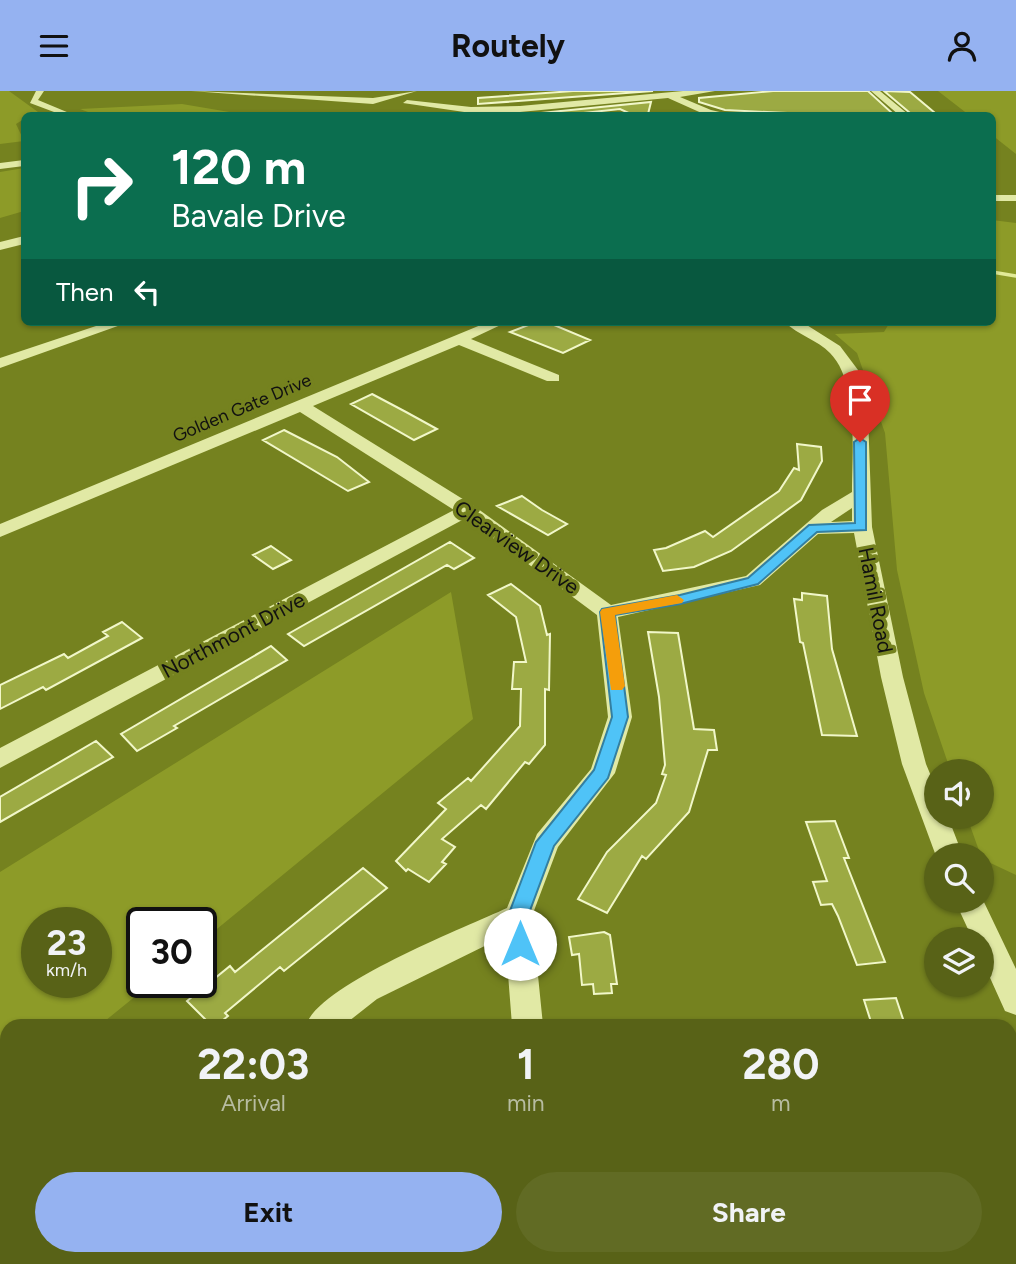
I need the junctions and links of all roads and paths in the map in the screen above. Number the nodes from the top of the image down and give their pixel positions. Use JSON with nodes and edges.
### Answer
{"nodes":[{"id":1,"x":40,"y":91,"type":"edge"},
{"id":2,"x":195,"y":91,"type":"edge"},
{"id":3,"x":415,"y":91,"type":"edge"},
{"id":4,"x":711,"y":91,"type":"edge"},
{"id":5,"x":876,"y":91,"type":"edge"},
{"id":6,"x":260,"y":95,"type":"junction"},
{"id":7,"x":669,"y":95,"type":"junction"},
{"id":8,"x":301,"y":107,"type":"dead end"},
{"id":9,"x":520,"y":109,"type":"junction"},
{"id":10,"x":61,"y":112,"type":"edge"},
{"id":11,"x":526,"y":112,"type":"edge"},
{"id":12,"x":707,"y":112,"type":"edge"},
{"id":13,"x":900,"y":112,"type":"edge"},
{"id":14,"x":21,"y":163,"type":"edge"},
{"id":15,"x":0,"y":166,"type":"edge"},
{"id":16,"x":996,"y":198,"type":"edge"},
{"id":17,"x":1016,"y":198,"type":"edge"},
{"id":18,"x":21,"y":241,"type":"edge"},
{"id":19,"x":0,"y":247,"type":"edge"},
{"id":20,"x":110,"y":326,"type":"edge"},
{"id":21,"x":491,"y":326,"type":"edge"},
{"id":22,"x":798,"y":326,"type":"edge"},
{"id":23,"x":460,"y":340,"type":"junction"},
{"id":24,"x":0,"y":363,"type":"edge"},
{"id":25,"x":553,"y":379,"type":"dead end"},
{"id":26,"x":299,"y":404,"type":"junction"},
{"id":27,"x":860,"y":495,"type":"junction"},
{"id":28,"x":467,"y":510,"type":"junction"},
{"id":29,"x":862,"y":527,"type":"junction"},
{"id":30,"x":814,"y":528,"type":"junction"},
{"id":31,"x":0,"y":531,"type":"edge"},
{"id":32,"x":607,"y":612,"type":"junction"},
{"id":33,"x":0,"y":759,"type":"edge"},
{"id":34,"x":945,"y":843,"type":"edge"},
{"id":35,"x":975,"y":913,"type":"edge"},
{"id":36,"x":518,"y":916,"type":"junction"},
{"id":37,"x":1016,"y":1001,"type":"edge"},
{"id":38,"x":328,"y":1019,"type":"edge"},
{"id":39,"x":527,"y":1019,"type":"edge"}],
"edges":[{"from":1,"to":10,"type":"street"},
{"from":2,"to":6,"type":"street"},
{"from":3,"to":6,"type":"street"},
{"from":3,"to":9,"type":"street"},
{"from":4,"to":7,"type":"street"},
{"from":5,"to":13,"type":"street"},
{"from":6,"to":8,"type":"street"},
{"from":7,"to":9,"type":"street"},
{"from":7,"to":12,"type":"street"},
{"from":9,"to":11,"type":"street"},
{"from":14,"to":15,"type":"street"},
{"from":16,"to":17,"type":"street"},
{"from":18,"to":19,"type":"street"},
{"from":20,"to":24,"type":"street"},
{"from":21,"to":23,"type":"street","name":"Golden Gate Drive"},
{"from":22,"to":27,"type":"street","name":"Hamil Road"},
{"from":23,"to":25,"type":"street"},
{"from":23,"to":26,"type":"street","name":"Golden Gate Drive"},
{"from":26,"to":28,"type":"street","name":"Clearview Drive"},
{"from":26,"to":31,"type":"street","name":"Golden Gate Drive"},
{"from":27,"to":29,"type":"street","name":"Hamil Road"},
{"from":27,"to":30,"type":"street"},
{"from":28,"to":32,"type":"street","name":"Clearview Drive"},
{"from":28,"to":33,"type":"street","name":"Northmont Drive"},
{"from":29,"to":30,"type":"street"},
{"from":29,"to":34,"type":"street","name":"Hamil Road"},
{"from":30,"to":32,"type":"street"},
{"from":32,"to":36,"type":"street"},
{"from":35,"to":37,"type":"street"},
{"from":36,"to":38,"type":"street"},
{"from":36,"to":39,"type":"street"}]}
